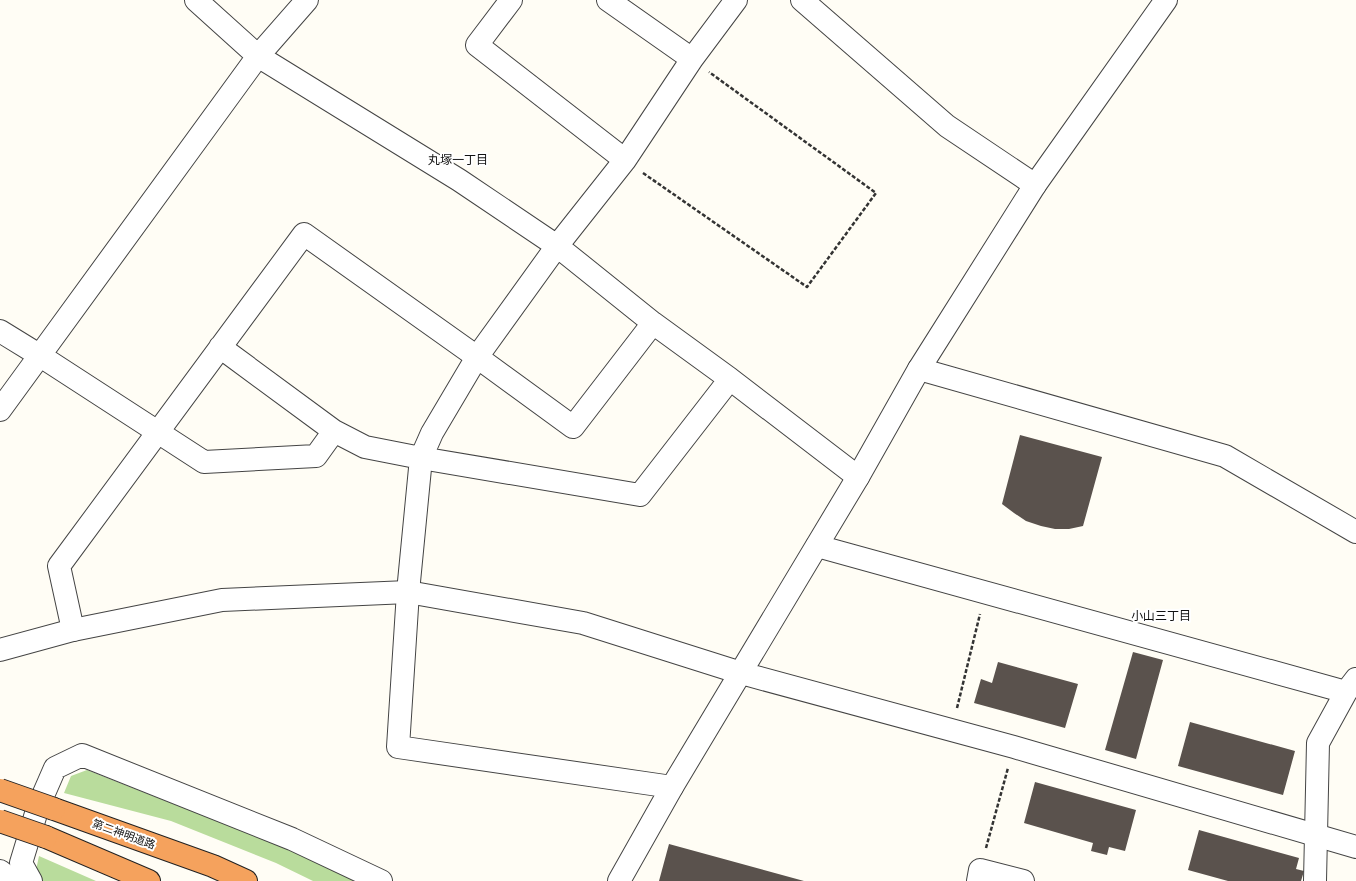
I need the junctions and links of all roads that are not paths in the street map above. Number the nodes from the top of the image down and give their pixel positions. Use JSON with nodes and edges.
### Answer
{"nodes":[{"id":1,"x":196,"y":0,"type":"edge"},
{"id":2,"x":307,"y":0,"type":"edge"},
{"id":3,"x":511,"y":0,"type":"edge"},
{"id":4,"x":608,"y":0,"type":"edge"},
{"id":5,"x":736,"y":0,"type":"edge"},
{"id":6,"x":802,"y":0,"type":"edge"},
{"id":7,"x":1166,"y":0,"type":"edge"},
{"id":8,"x":258,"y":56,"type":"junction"},
{"id":9,"x":692,"y":59,"type":"junction"},
{"id":10,"x":625,"y":160,"type":"junction"},
{"id":11,"x":1035,"y":185,"type":"junction"},
{"id":12,"x":557,"y":246,"type":"junction"},
{"id":13,"x":653,"y":323,"type":"junction"},
{"id":14,"x":0,"y":331,"type":"edge"},
{"id":15,"x":220,"y":347,"type":"junction"},
{"id":16,"x":39,"y":355,"type":"junction"},
{"id":17,"x":478,"y":357,"type":"junction"},
{"id":18,"x":919,"y":369,"type":"junction"},
{"id":19,"x":730,"y":379,"type":"junction"},
{"id":20,"x":0,"y":410,"type":"edge"},
{"id":21,"x":334,"y":431,"type":"junction"},
{"id":22,"x":158,"y":433,"type":"junction"},
{"id":23,"x":421,"y":458,"type":"junction"},
{"id":24,"x":858,"y":477,"type":"junction"},
{"id":25,"x":1356,"y":532,"type":"edge"},
{"id":26,"x":817,"y":546,"type":"junction"},
{"id":27,"x":408,"y":592,"type":"junction"},
{"id":28,"x":73,"y":630,"type":"junction"},
{"id":29,"x":0,"y":650,"type":"edge"},
{"id":30,"x":741,"y":673,"type":"junction"},
{"id":31,"x":1351,"y":685,"type":"edge"},
{"id":32,"x":672,"y":787,"type":"junction"},
{"id":33,"x":0,"y":790,"type":"edge"},
{"id":34,"x":0,"y":821,"type":"edge"},
{"id":35,"x":1316,"y":836,"type":"junction"},
{"id":36,"x":1356,"y":847,"type":"edge"},
{"id":37,"x":0,"y":871,"type":"edge"},
{"id":38,"x":979,"y":876,"type":"edge"},
{"id":39,"x":12,"y":881,"type":"edge"},
{"id":40,"x":31,"y":881,"type":"edge"},
{"id":41,"x":149,"y":881,"type":"edge"},
{"id":42,"x":246,"y":881,"type":"edge"},
{"id":43,"x":381,"y":881,"type":"edge"},
{"id":44,"x":620,"y":881,"type":"edge"},
{"id":45,"x":1023,"y":881,"type":"edge"},
{"id":46,"x":1315,"y":881,"type":"edge"}],
"edges":[{"from":1,"to":8,"type":"street"},
{"from":2,"to":8,"type":"street"},
{"from":3,"to":10,"type":"street"},
{"from":4,"to":9,"type":"street"},
{"from":5,"to":9,"type":"street"},
{"from":6,"to":11,"type":"street"},
{"from":7,"to":11,"type":"street"},
{"from":8,"to":12,"type":"street"},
{"from":8,"to":16,"type":"street"},
{"from":9,"to":10,"type":"street"},
{"from":10,"to":12,"type":"street"},
{"from":11,"to":18,"type":"street"},
{"from":12,"to":13,"type":"street"},
{"from":12,"to":17,"type":"street"},
{"from":13,"to":17,"type":"street"},
{"from":13,"to":19,"type":"street"},
{"from":14,"to":16,"type":"street"},
{"from":15,"to":17,"type":"street"},
{"from":15,"to":21,"type":"street"},
{"from":15,"to":22,"type":"street"},
{"from":16,"to":20,"type":"street"},
{"from":16,"to":22,"type":"street"},
{"from":17,"to":23,"type":"street"},
{"from":18,"to":24,"type":"street"},
{"from":18,"to":25,"type":"street"},
{"from":19,"to":23,"type":"street"},
{"from":19,"to":24,"type":"street"},
{"from":21,"to":22,"type":"street"},
{"from":21,"to":23,"type":"street"},
{"from":22,"to":28,"type":"street"},
{"from":23,"to":27,"type":"street"},
{"from":24,"to":26,"type":"street"},
{"from":26,"to":30,"type":"street"},
{"from":26,"to":31,"type":"street"},
{"from":27,"to":28,"type":"street"},
{"from":27,"to":30,"type":"street"},
{"from":27,"to":32,"type":"street"},
{"from":28,"to":29,"type":"street"},
{"from":30,"to":32,"type":"street"},
{"from":30,"to":35,"type":"street"},
{"from":31,"to":35,"type":"street"},
{"from":32,"to":44,"type":"street"},
{"from":33,"to":42,"type":"highway","name":"第二神明道路","bridge":true},
{"from":34,"to":41,"type":"highway","bridge":true},
{"from":35,"to":36,"type":"street"},
{"from":35,"to":46,"type":"street"},
{"from":37,"to":39,"type":"street"},
{"from":38,"to":45,"type":"street"},
{"from":40,"to":43,"type":"street"}]}
